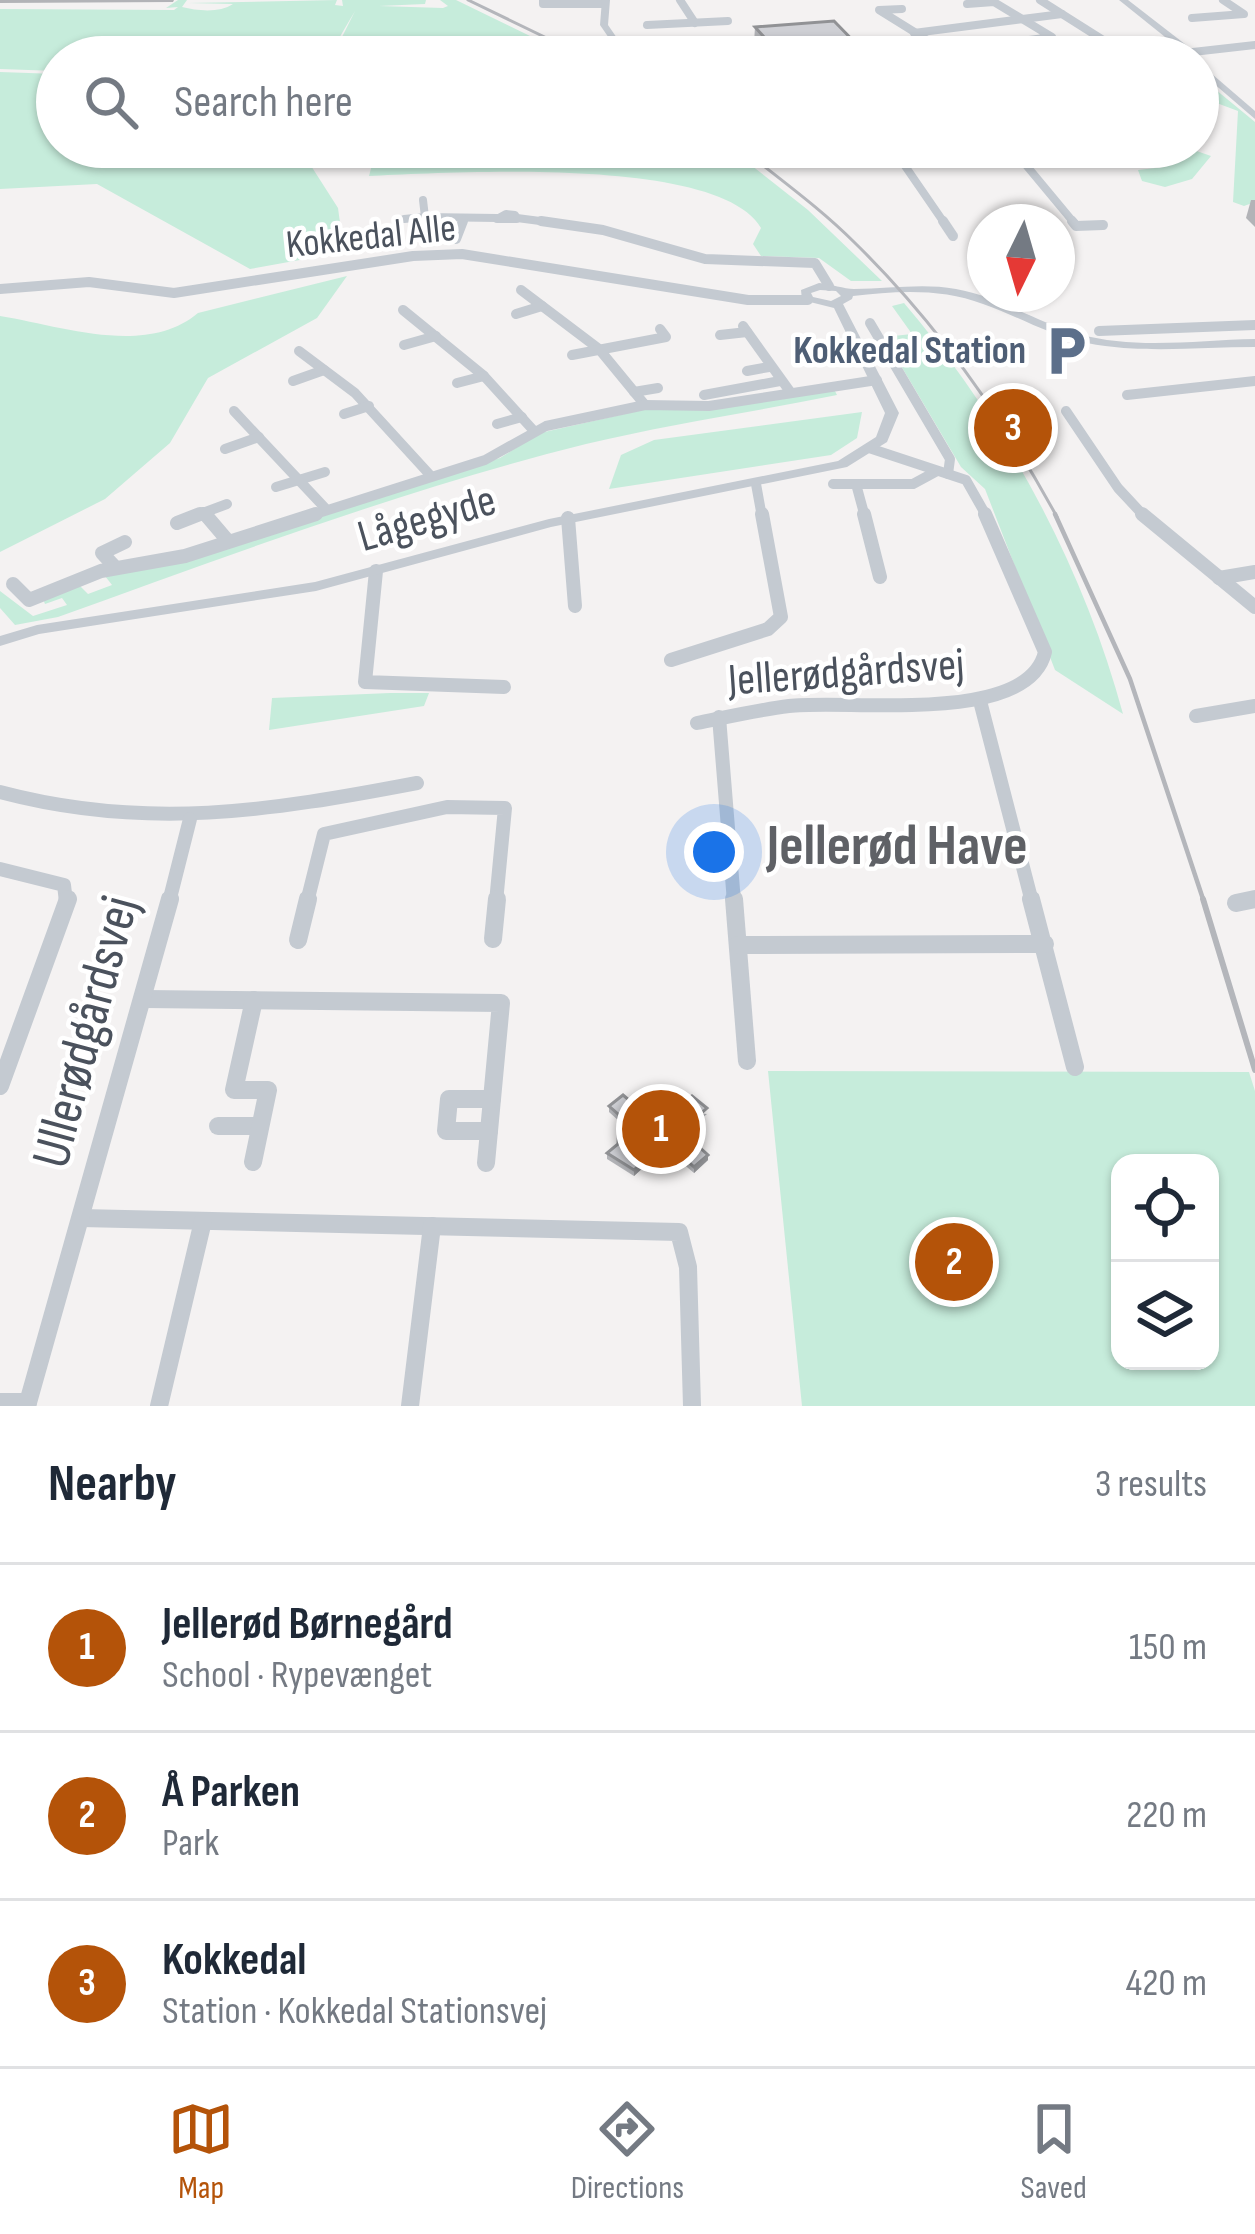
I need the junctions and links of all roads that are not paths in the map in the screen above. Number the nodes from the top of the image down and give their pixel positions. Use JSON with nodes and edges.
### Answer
{"nodes":[{"id":1,"x":543,"y":0,"type":"edge"},
{"id":2,"x":680,"y":0,"type":"edge"},
{"id":3,"x":1040,"y":0,"type":"edge"},
{"id":4,"x":1119,"y":0,"type":"edge"},
{"id":5,"x":1223,"y":0,"type":"edge"},
{"id":6,"x":606,"y":2,"type":"edge"},
{"id":7,"x":967,"y":4,"type":"dead end"},
{"id":8,"x":902,"y":9,"type":"dead end"},
{"id":9,"x":1062,"y":14,"type":"junction"},
{"id":10,"x":1192,"y":17,"type":"dead end"},
{"id":11,"x":1022,"y":19,"type":"junction"},
{"id":12,"x":728,"y":21,"type":"dead end"},
{"id":13,"x":695,"y":23,"type":"junction"},
{"id":14,"x":647,"y":26,"type":"dead end"},
{"id":15,"x":914,"y":33,"type":"junction"},
{"id":16,"x":608,"y":36,"type":"edge"},
{"id":17,"x":919,"y":36,"type":"edge"},
{"id":18,"x":1050,"y":36,"type":"edge"},
{"id":19,"x":1097,"y":36,"type":"edge"},
{"id":20,"x":1166,"y":36,"type":"edge"},
{"id":21,"x":1254,"y":46,"type":"edge"},
{"id":22,"x":1219,"y":52,"type":"edge"},
{"id":23,"x":1221,"y":83,"type":"edge"},
{"id":24,"x":1255,"y":112,"type":"edge"},
{"id":25,"x":906,"y":168,"type":"edge"},
{"id":26,"x":1028,"y":168,"type":"edge"},
{"id":27,"x":408,"y":207,"type":"dead end"},
{"id":28,"x":424,"y":209,"type":"junction"},
{"id":29,"x":404,"y":219,"type":"dead end"},
{"id":30,"x":464,"y":219,"type":"junction"},
{"id":31,"x":1103,"y":225,"type":"dead end"},
{"id":32,"x":953,"y":236,"type":"dead end"},
{"id":33,"x":456,"y":239,"type":"dead end"},
{"id":34,"x":0,"y":289,"type":"edge"},
{"id":35,"x":521,"y":290,"type":"dead end"},
{"id":36,"x":823,"y":296,"type":"junction"},
{"id":37,"x":542,"y":306,"type":"junction"},
{"id":38,"x":404,"y":310,"type":"dead end"},
{"id":39,"x":516,"y":314,"type":"dead end"},
{"id":40,"x":870,"y":322,"type":"dead end"},
{"id":41,"x":1255,"y":326,"type":"edge"},
{"id":42,"x":660,"y":329,"type":"dead end"},
{"id":43,"x":1099,"y":331,"type":"dead end"},
{"id":44,"x":720,"y":335,"type":"dead end"},
{"id":45,"x":436,"y":336,"type":"junction"},
{"id":46,"x":1255,"y":343,"type":"edge"},
{"id":47,"x":404,"y":345,"type":"dead end"},
{"id":48,"x":598,"y":350,"type":"junction"},
{"id":49,"x":299,"y":351,"type":"dead end"},
{"id":50,"x":572,"y":355,"type":"dead end"},
{"id":51,"x":769,"y":367,"type":"junction"},
{"id":52,"x":324,"y":370,"type":"junction"},
{"id":53,"x":747,"y":370,"type":"dead end"},
{"id":54,"x":484,"y":376,"type":"junction"},
{"id":55,"x":292,"y":381,"type":"dead end"},
{"id":56,"x":781,"y":381,"type":"junction"},
{"id":57,"x":873,"y":381,"type":"junction"},
{"id":58,"x":1255,"y":381,"type":"edge"},
{"id":59,"x":457,"y":383,"type":"dead end"},
{"id":60,"x":658,"y":388,"type":"dead end"},
{"id":61,"x":634,"y":392,"type":"junction"},
{"id":62,"x":791,"y":393,"type":"junction"},
{"id":63,"x":704,"y":395,"type":"dead end"},
{"id":64,"x":1127,"y":395,"type":"dead end"},
{"id":65,"x":645,"y":405,"type":"junction"},
{"id":66,"x":369,"y":406,"type":"junction"},
{"id":67,"x":234,"y":411,"type":"dead end"},
{"id":68,"x":1066,"y":412,"type":"dead end"},
{"id":69,"x":344,"y":414,"type":"dead end"},
{"id":70,"x":522,"y":417,"type":"junction"},
{"id":71,"x":496,"y":424,"type":"dead end"},
{"id":72,"x":534,"y":430,"type":"junction"},
{"id":73,"x":259,"y":437,"type":"junction"},
{"id":74,"x":873,"y":445,"type":"junction"},
{"id":75,"x":225,"y":449,"type":"dead end"},
{"id":76,"x":325,"y":472,"type":"dead end"},
{"id":77,"x":943,"y":472,"type":"junction"},
{"id":78,"x":430,"y":475,"type":"junction"},
{"id":79,"x":301,"y":479,"type":"junction"},
{"id":80,"x":756,"y":484,"type":"junction"},
{"id":81,"x":833,"y":484,"type":"dead end"},
{"id":82,"x":856,"y":484,"type":"junction"},
{"id":83,"x":276,"y":487,"type":"dead end"},
{"id":84,"x":227,"y":504,"type":"dead end"},
{"id":85,"x":325,"y":508,"type":"junction"},
{"id":86,"x":203,"y":512,"type":"junction"},
{"id":87,"x":568,"y":518,"type":"junction"},
{"id":88,"x":177,"y":523,"type":"dead end"},
{"id":89,"x":228,"y":541,"type":"junction"},
{"id":90,"x":125,"y":542,"type":"dead end"},
{"id":91,"x":115,"y":567,"type":"junction"},
{"id":92,"x":376,"y":572,"type":"junction"},
{"id":93,"x":1255,"y":572,"type":"edge"},
{"id":94,"x":880,"y":577,"type":"dead end"},
{"id":95,"x":1219,"y":578,"type":"junction"},
{"id":96,"x":13,"y":584,"type":"dead end"},
{"id":97,"x":575,"y":606,"type":"dead end"},
{"id":98,"x":1255,"y":607,"type":"edge"},
{"id":99,"x":0,"y":641,"type":"edge"},
{"id":100,"x":671,"y":660,"type":"dead end"},
{"id":101,"x":504,"y":687,"type":"dead end"},
{"id":102,"x":980,"y":701,"type":"junction"},
{"id":103,"x":1255,"y":706,"type":"edge"},
{"id":104,"x":719,"y":716,"type":"junction"},
{"id":105,"x":1196,"y":716,"type":"dead end"},
{"id":106,"x":697,"y":723,"type":"dead end"},
{"id":107,"x":417,"y":783,"type":"dead end"},
{"id":108,"x":387,"y":788,"type":"junction"},
{"id":109,"x":3,"y":797,"type":"edge"},
{"id":110,"x":396,"y":818,"type":"junction"},
{"id":111,"x":190,"y":819,"type":"junction"},
{"id":112,"x":0,"y":869,"type":"edge"},
{"id":113,"x":1255,"y":899,"type":"edge"},
{"id":114,"x":1236,"y":904,"type":"dead end"},
{"id":115,"x":493,"y":939,"type":"dead end"},
{"id":116,"x":298,"y":940,"type":"dead end"},
{"id":117,"x":1045,"y":944,"type":"junction"},
{"id":118,"x":738,"y":945,"type":"junction"},
{"id":119,"x":145,"y":999,"type":"junction"},
{"id":120,"x":254,"y":1000,"type":"junction"},
{"id":121,"x":747,"y":1061,"type":"dead end"},
{"id":122,"x":1076,"y":1067,"type":"dead end"},
{"id":123,"x":0,"y":1086,"type":"edge"},
{"id":124,"x":492,"y":1099,"type":"junction"},
{"id":125,"x":218,"y":1126,"type":"dead end"},
{"id":126,"x":260,"y":1126,"type":"junction"},
{"id":127,"x":489,"y":1131,"type":"junction"},
{"id":128,"x":253,"y":1162,"type":"dead end"},
{"id":129,"x":486,"y":1162,"type":"dead end"},
{"id":130,"x":81,"y":1218,"type":"junction"},
{"id":131,"x":203,"y":1221,"type":"junction"},
{"id":132,"x":433,"y":1226,"type":"junction"},
{"id":133,"x":0,"y":1402,"type":"edge"},
{"id":134,"x":27,"y":1404,"type":"edge"},
{"id":135,"x":159,"y":1406,"type":"edge"},
{"id":136,"x":410,"y":1406,"type":"edge"},
{"id":137,"x":692,"y":1406,"type":"edge"}],
"edges":[{"from":1,"to":6,"type":"street"},
{"from":2,"to":13,"type":"street"},
{"from":3,"to":9,"type":"street"},
{"from":4,"to":20,"type":"street"},
{"from":5,"to":10,"type":"street"},
{"from":6,"to":16,"type":"street"},
{"from":7,"to":11,"type":"street"},
{"from":8,"to":15,"type":"street"},
{"from":9,"to":11,"type":"street"},
{"from":9,"to":19,"type":"street"},
{"from":11,"to":15,"type":"street"},
{"from":11,"to":18,"type":"street"},
{"from":12,"to":13,"type":"street"},
{"from":13,"to":14,"type":"street"},
{"from":15,"to":17,"type":"street"},
{"from":21,"to":22,"type":"street"},
{"from":23,"to":24,"type":"street"},
{"from":25,"to":32,"type":"street"},
{"from":26,"to":31,"type":"street"},
{"from":27,"to":28,"type":"street"},
{"from":28,"to":29,"type":"street"},
{"from":28,"to":30,"type":"street"},
{"from":30,"to":33,"type":"street"},
{"from":30,"to":36,"type":"street"},
{"from":34,"to":36,"type":"street","name":"Kokkedal Alle"},
{"from":35,"to":37,"type":"street"},
{"from":36,"to":46,"type":"street"},
{"from":36,"to":57,"type":"street"},
{"from":37,"to":39,"type":"street"},
{"from":37,"to":48,"type":"street"},
{"from":38,"to":45,"type":"street"},
{"from":40,"to":77,"type":"street"},
{"from":41,"to":43,"type":"street"},
{"from":42,"to":48,"type":"street"},
{"from":44,"to":51,"type":"street"},
{"from":45,"to":47,"type":"street"},
{"from":45,"to":54,"type":"street"},
{"from":48,"to":50,"type":"street"},
{"from":48,"to":61,"type":"street"},
{"from":49,"to":52,"type":"street"},
{"from":51,"to":53,"type":"street"},
{"from":51,"to":56,"type":"street"},
{"from":52,"to":55,"type":"street"},
{"from":52,"to":66,"type":"street"},
{"from":54,"to":59,"type":"street"},
{"from":54,"to":70,"type":"street"},
{"from":56,"to":62,"type":"street"},
{"from":56,"to":63,"type":"street"},
{"from":57,"to":62,"type":"street"},
{"from":57,"to":74,"type":"street"},
{"from":58,"to":64,"type":"street"},
{"from":60,"to":61,"type":"street"},
{"from":61,"to":65,"type":"street"},
{"from":62,"to":65,"type":"street"},
{"from":65,"to":72,"type":"street"},
{"from":66,"to":69,"type":"street"},
{"from":66,"to":78,"type":"street"},
{"from":67,"to":73,"type":"street"},
{"from":68,"to":95,"type":"street"},
{"from":70,"to":71,"type":"street"},
{"from":70,"to":72,"type":"street"},
{"from":72,"to":78,"type":"street"},
{"from":73,"to":75,"type":"street"},
{"from":73,"to":79,"type":"street"},
{"from":74,"to":77,"type":"street","name":"Jellerødgårdsvej"},
{"from":74,"to":80,"type":"street","name":"Lågegyde"},
{"from":76,"to":79,"type":"street"},
{"from":77,"to":82,"type":"street"},
{"from":77,"to":102,"type":"street","name":"Jellerødgårdsvej"},
{"from":78,"to":85,"type":"street"},
{"from":79,"to":83,"type":"street"},
{"from":79,"to":85,"type":"street"},
{"from":80,"to":87,"type":"street","name":"Lågegyde"},
{"from":80,"to":100,"type":"street"},
{"from":81,"to":82,"type":"street"},
{"from":82,"to":94,"type":"street"},
{"from":84,"to":86,"type":"street"},
{"from":85,"to":89,"type":"street"},
{"from":86,"to":88,"type":"street"},
{"from":86,"to":89,"type":"street"},
{"from":87,"to":92,"type":"street","name":"Lågegyde"},
{"from":87,"to":97,"type":"street"},
{"from":89,"to":91,"type":"street"},
{"from":90,"to":91,"type":"street"},
{"from":91,"to":96,"type":"street"},
{"from":92,"to":99,"type":"street","name":"Lågegyde"},
{"from":92,"to":101,"type":"street"},
{"from":93,"to":95,"type":"street"},
{"from":95,"to":98,"type":"street"},
{"from":102,"to":104,"type":"street","name":"Jellerødgårdsvej"},
{"from":102,"to":117,"type":"street"},
{"from":103,"to":105,"type":"street"},
{"from":104,"to":106,"type":"street","name":"Jellerødgårdsvej"},
{"from":104,"to":118,"type":"street"},
{"from":107,"to":108,"type":"street"},
{"from":108,"to":110,"type":"street"},
{"from":108,"to":111,"type":"street"},
{"from":109,"to":111,"type":"street"},
{"from":110,"to":115,"type":"street"},
{"from":110,"to":116,"type":"street"},
{"from":111,"to":119,"type":"street","name":"Ullerødgårdsvej"},
{"from":112,"to":123,"type":"street"},
{"from":113,"to":114,"type":"street"},
{"from":117,"to":118,"type":"street"},
{"from":117,"to":122,"type":"street"},
{"from":118,"to":121,"type":"street"},
{"from":119,"to":120,"type":"street"},
{"from":119,"to":130,"type":"street","name":"Ullerødgårdsvej"},
{"from":120,"to":124,"type":"street"},
{"from":120,"to":126,"type":"street"},
{"from":124,"to":127,"type":"street"},
{"from":124,"to":127,"type":"street"},
{"from":125,"to":126,"type":"street"},
{"from":126,"to":128,"type":"street"},
{"from":127,"to":129,"type":"street"},
{"from":130,"to":131,"type":"street"},
{"from":130,"to":134,"type":"street","name":"Ullerødgårdsvej"},
{"from":131,"to":132,"type":"street"},
{"from":131,"to":135,"type":"street"},
{"from":132,"to":136,"type":"street"},
{"from":132,"to":137,"type":"street"},
{"from":133,"to":134,"type":"street"}]}
